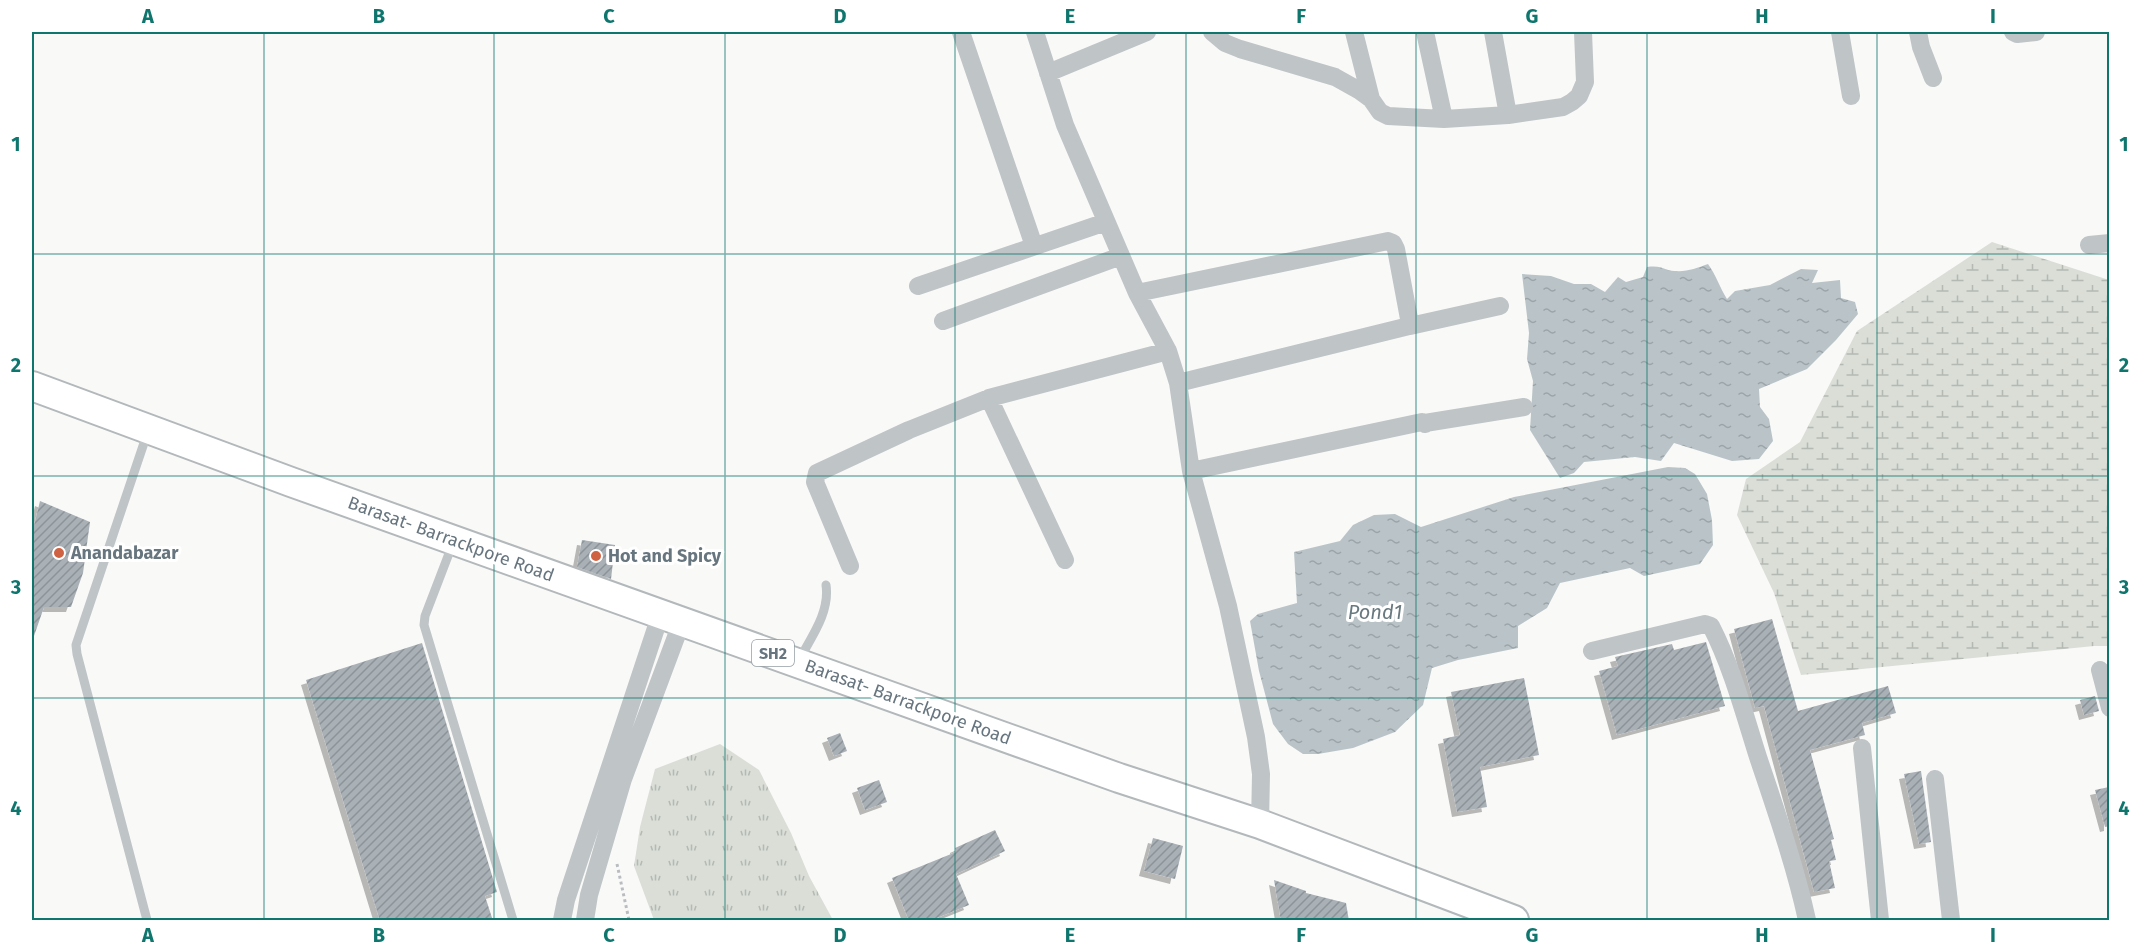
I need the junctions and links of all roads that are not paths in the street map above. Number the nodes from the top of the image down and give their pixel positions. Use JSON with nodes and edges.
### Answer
{"nodes":[{"id":1,"x":961,"y":32,"type":"edge"},
{"id":2,"x":1035,"y":32,"type":"edge"},
{"id":3,"x":1147,"y":32,"type":"edge"},
{"id":4,"x":1212,"y":32,"type":"edge"},
{"id":5,"x":1354,"y":32,"type":"edge"},
{"id":6,"x":1425,"y":32,"type":"edge"},
{"id":7,"x":1493,"y":32,"type":"edge"},
{"id":8,"x":1583,"y":32,"type":"edge"},
{"id":9,"x":1840,"y":32,"type":"edge"},
{"id":10,"x":1918,"y":32,"type":"edge"},
{"id":11,"x":2013,"y":32,"type":"edge"},
{"id":12,"x":2036,"y":32,"type":"edge"},
{"id":13,"x":1048,"y":73,"type":"junction"},
{"id":14,"x":1933,"y":78,"type":"dead end"},
{"id":15,"x":1851,"y":96,"type":"dead end"},
{"id":16,"x":1371,"y":99,"type":"junction"},
{"id":17,"x":1508,"y":115,"type":"junction"},
{"id":18,"x":1444,"y":119,"type":"junction"},
{"id":19,"x":1106,"y":222,"type":"junction"},
{"id":20,"x":2109,"y":243,"type":"edge"},
{"id":21,"x":2089,"y":245,"type":"dead end"},
{"id":22,"x":1034,"y":246,"type":"junction"},
{"id":23,"x":1121,"y":256,"type":"junction"},
{"id":24,"x":918,"y":286,"type":"dead end"},
{"id":25,"x":1137,"y":293,"type":"junction"},
{"id":26,"x":1500,"y":306,"type":"dead end"},
{"id":27,"x":943,"y":321,"type":"dead end"},
{"id":28,"x":1410,"y":326,"type":"junction"},
{"id":29,"x":1168,"y":351,"type":"junction"},
{"id":30,"x":1178,"y":383,"type":"junction"},
{"id":31,"x":32,"y":386,"type":"edge"},
{"id":32,"x":989,"y":398,"type":"junction"},
{"id":33,"x":1524,"y":407,"type":"dead end"},
{"id":34,"x":149,"y":428,"type":"junction"},
{"id":35,"x":1191,"y":471,"type":"junction"},
{"id":36,"x":453,"y":540,"type":"junction"},
{"id":37,"x":1065,"y":560,"type":"dead end"},
{"id":38,"x":850,"y":566,"type":"dead end"},
{"id":39,"x":826,"y":585,"type":"dead end"},
{"id":40,"x":671,"y":617,"type":"junction"},
{"id":41,"x":1592,"y":651,"type":"dead end"},
{"id":42,"x":798,"y":662,"type":"junction"},
{"id":43,"x":2100,"y":670,"type":"dead end"},
{"id":44,"x":2109,"y":708,"type":"edge"},
{"id":45,"x":1862,"y":748,"type":"dead end"},
{"id":46,"x":1935,"y":779,"type":"dead end"},
{"id":47,"x":1260,"y":824,"type":"junction"},
{"id":48,"x":147,"y":921,"type":"edge"},
{"id":49,"x":513,"y":921,"type":"edge"},
{"id":50,"x":562,"y":921,"type":"edge"},
{"id":51,"x":585,"y":921,"type":"edge"},
{"id":52,"x":1514,"y":921,"type":"edge"},
{"id":53,"x":1807,"y":921,"type":"edge"},
{"id":54,"x":1880,"y":921,"type":"edge"},
{"id":55,"x":1951,"y":921,"type":"edge"}],
"edges":[{"from":1,"to":22,"type":"street"},
{"from":2,"to":13,"type":"street"},
{"from":3,"to":13,"type":"street"},
{"from":4,"to":16,"type":"street"},
{"from":5,"to":16,"type":"street"},
{"from":6,"to":18,"type":"street"},
{"from":7,"to":17,"type":"street"},
{"from":8,"to":17,"type":"street"},
{"from":9,"to":15,"type":"street"},
{"from":10,"to":14,"type":"street"},
{"from":11,"to":12,"type":"street"},
{"from":13,"to":19,"type":"street"},
{"from":16,"to":18,"type":"street"},
{"from":17,"to":18,"type":"street"},
{"from":19,"to":22,"type":"street"},
{"from":19,"to":23,"type":"street"},
{"from":20,"to":21,"type":"street"},
{"from":22,"to":24,"type":"street"},
{"from":23,"to":25,"type":"street"},
{"from":23,"to":27,"type":"street"},
{"from":25,"to":28,"type":"street"},
{"from":25,"to":29,"type":"street"},
{"from":26,"to":28,"type":"street"},
{"from":28,"to":30,"type":"street"},
{"from":29,"to":30,"type":"street"},
{"from":29,"to":32,"type":"street"},
{"from":30,"to":35,"type":"street"},
{"from":31,"to":34,"type":"main road","name":"Barasat- Barrackpore Road","number":"SH2"},
{"from":32,"to":37,"type":"street"},
{"from":32,"to":38,"type":"street"},
{"from":33,"to":35,"type":"street"},
{"from":34,"to":36,"type":"main road","name":"Barasat- Barrackpore Road","number":"SH2"},
{"from":34,"to":48,"type":"lane"},
{"from":35,"to":47,"type":"street"},
{"from":36,"to":40,"type":"main road","name":"Barasat- Barrackpore Road","number":"SH2"},
{"from":36,"to":49,"type":"lane"},
{"from":39,"to":42,"type":"lane"},
{"from":40,"to":42,"type":"main road","name":"Barasat- Barrackpore Road","number":"SH2"},
{"from":40,"to":50,"type":"street"},
{"from":40,"to":51,"type":"street"},
{"from":41,"to":53,"type":"street"},
{"from":42,"to":47,"type":"main road","name":"Barasat- Barrackpore Road","number":"SH2"},
{"from":43,"to":44,"type":"street"},
{"from":45,"to":54,"type":"street"},
{"from":46,"to":55,"type":"street"},
{"from":47,"to":52,"type":"main road","name":"Barasat- Barrackpore Road","number":"SH2"}]}
